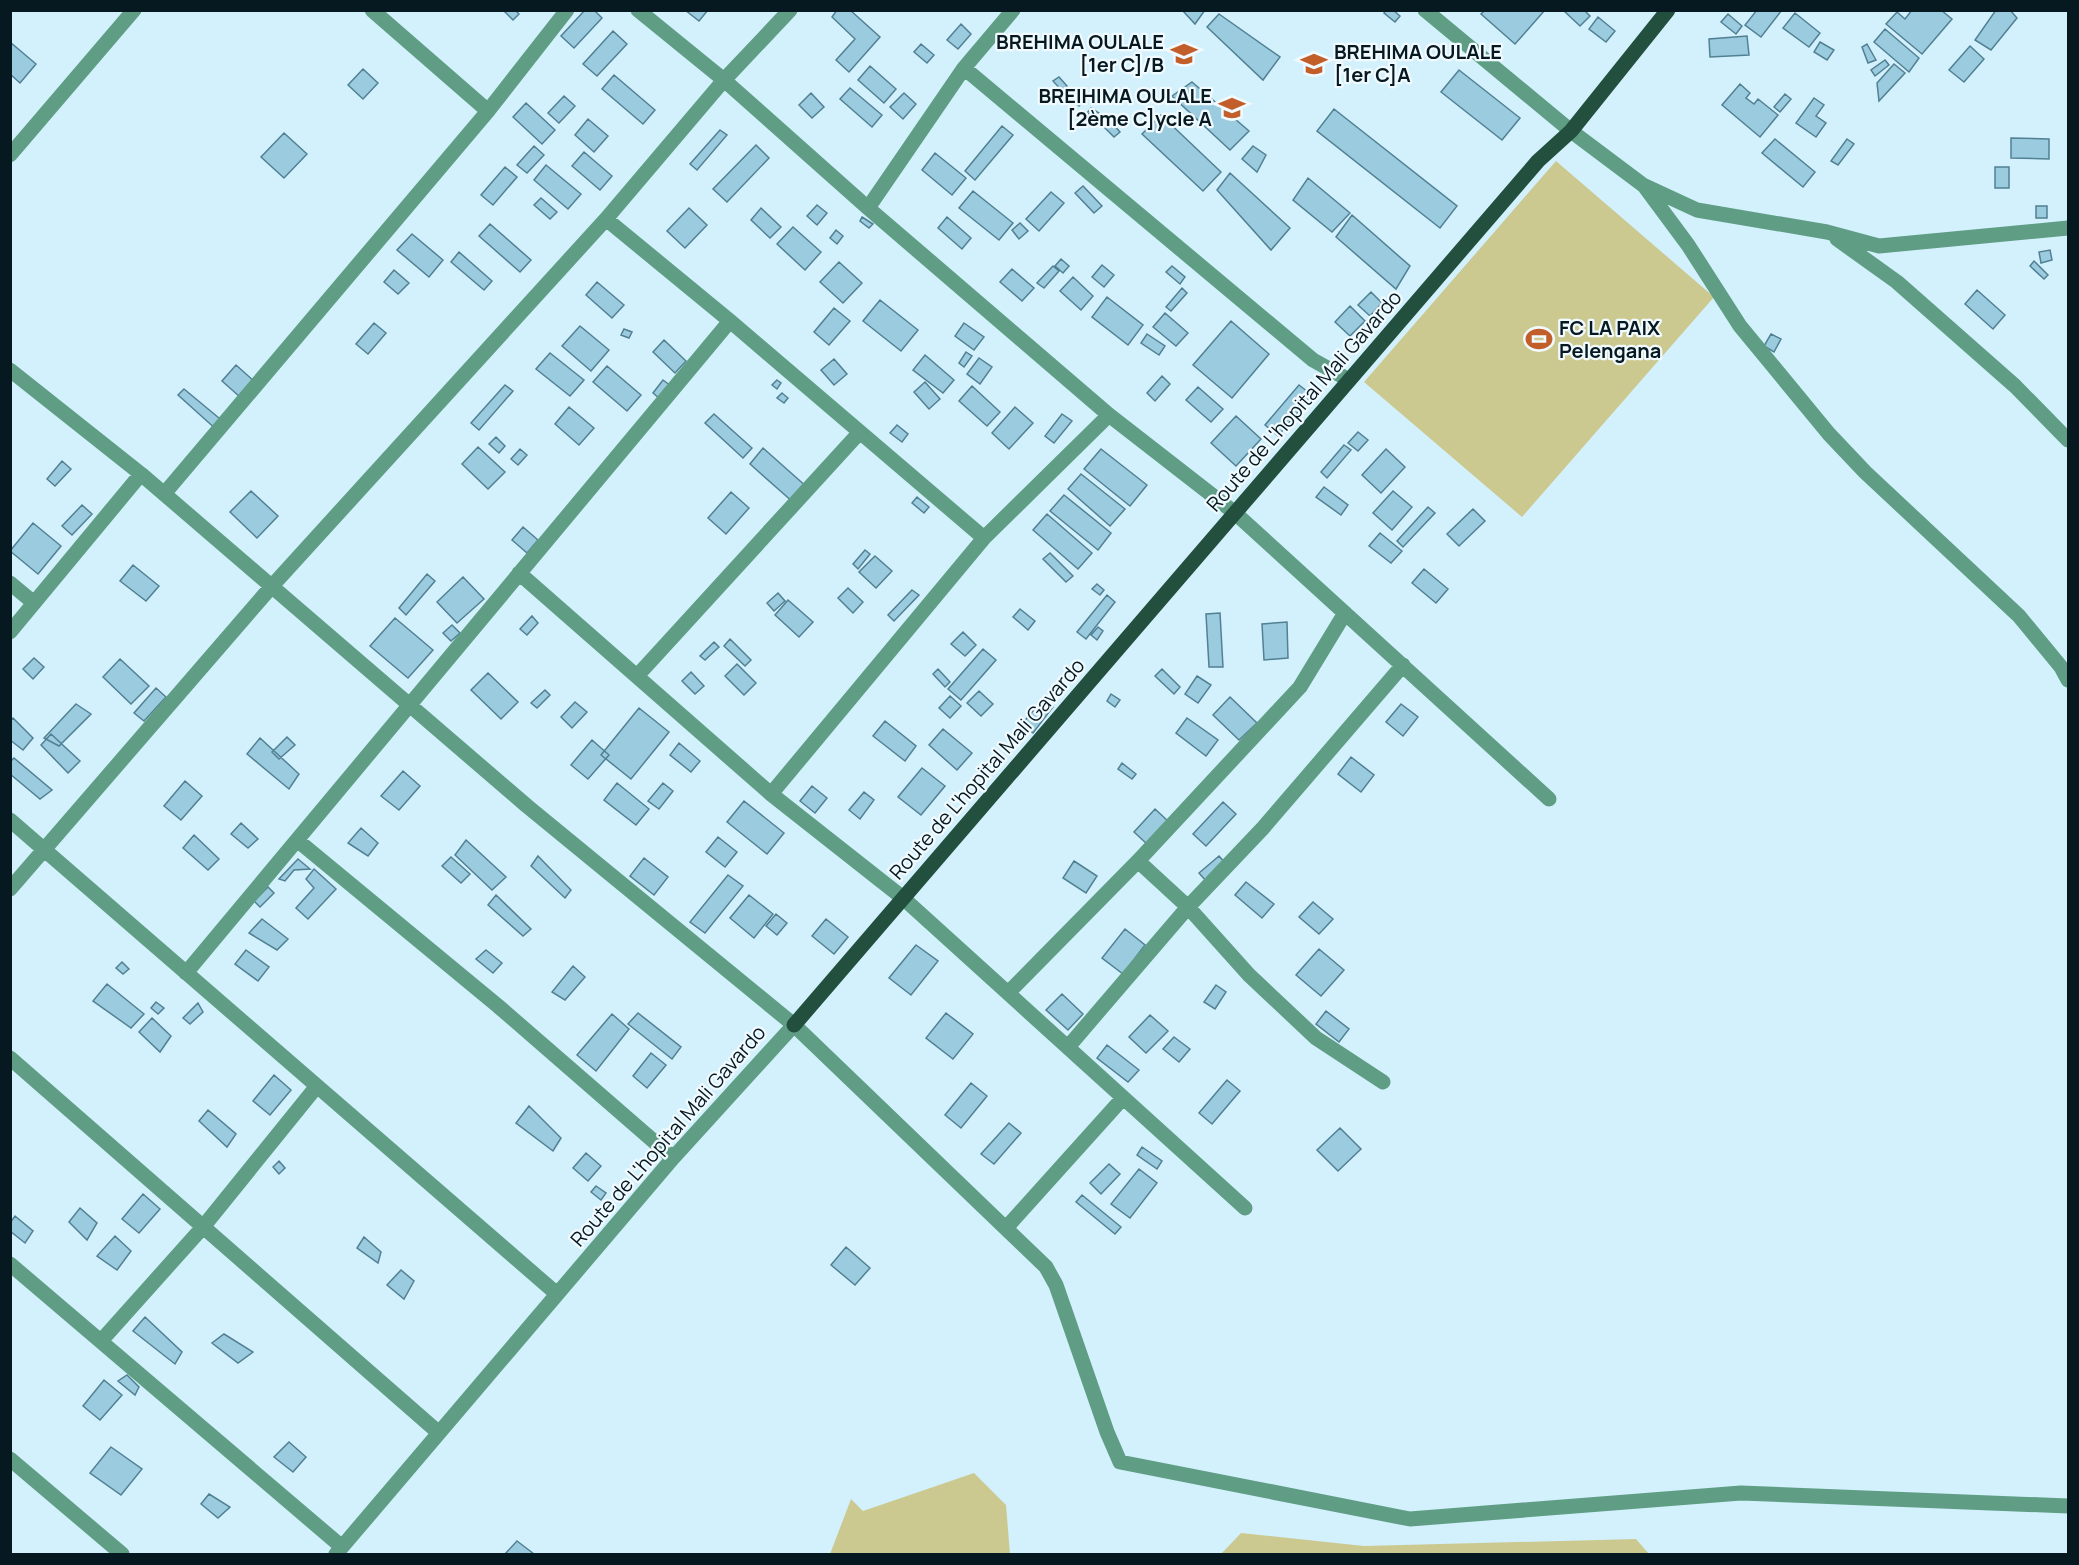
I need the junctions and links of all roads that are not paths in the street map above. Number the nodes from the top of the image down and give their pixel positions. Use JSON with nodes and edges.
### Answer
{"nodes":[{"id":1,"x":134,"y":10,"type":"edge"},
{"id":2,"x":372,"y":10,"type":"edge"},
{"id":3,"x":567,"y":10,"type":"edge"},
{"id":4,"x":638,"y":10,"type":"edge"},
{"id":5,"x":790,"y":10,"type":"edge"},
{"id":6,"x":1013,"y":10,"type":"edge"},
{"id":7,"x":1425,"y":10,"type":"edge"},
{"id":8,"x":1668,"y":10,"type":"edge"},
{"id":9,"x":964,"y":68,"type":"junction"},
{"id":10,"x":724,"y":80,"type":"junction"},
{"id":11,"x":488,"y":111,"type":"junction"},
{"id":12,"x":1571,"y":131,"type":"junction"},
{"id":13,"x":10,"y":155,"type":"edge"},
{"id":14,"x":1643,"y":185,"type":"junction"},
{"id":15,"x":868,"y":208,"type":"junction"},
{"id":16,"x":606,"y":219,"type":"junction"},
{"id":17,"x":2068,"y":228,"type":"edge"},
{"id":18,"x":1827,"y":232,"type":"junction"},
{"id":19,"x":730,"y":321,"type":"junction"},
{"id":20,"x":10,"y":370,"type":"edge"},
{"id":21,"x":1350,"y":380,"type":"junction"},
{"id":22,"x":1109,"y":415,"type":"junction"},
{"id":23,"x":860,"y":432,"type":"junction"},
{"id":24,"x":2068,"y":440,"type":"edge"},
{"id":25,"x":141,"y":474,"type":"junction"},
{"id":26,"x":164,"y":494,"type":"junction"},
{"id":27,"x":1235,"y":513,"type":"junction"},
{"id":28,"x":984,"y":538,"type":"junction"},
{"id":29,"x":519,"y":573,"type":"junction"},
{"id":30,"x":10,"y":583,"type":"edge"},
{"id":31,"x":272,"y":586,"type":"junction"},
{"id":32,"x":34,"y":603,"type":"junction"},
{"id":33,"x":1345,"y":613,"type":"junction"},
{"id":34,"x":10,"y":632,"type":"edge"},
{"id":35,"x":1402,"y":665,"type":"junction"},
{"id":36,"x":637,"y":676,"type":"junction"},
{"id":37,"x":2068,"y":680,"type":"edge"},
{"id":38,"x":409,"y":705,"type":"junction"},
{"id":39,"x":771,"y":794,"type":"junction"},
{"id":40,"x":1549,"y":798,"type":"dead end"},
{"id":41,"x":10,"y":820,"type":"edge"},
{"id":42,"x":297,"y":840,"type":"junction"},
{"id":43,"x":45,"y":850,"type":"junction"},
{"id":44,"x":1138,"y":861,"type":"junction"},
{"id":45,"x":10,"y":889,"type":"edge"},
{"id":46,"x":903,"y":898,"type":"junction"},
{"id":47,"x":1188,"y":907,"type":"junction"},
{"id":48,"x":186,"y":973,"type":"junction"},
{"id":49,"x":1008,"y":993,"type":"junction"},
{"id":50,"x":794,"y":1025,"type":"junction"},
{"id":51,"x":1068,"y":1047,"type":"junction"},
{"id":52,"x":10,"y":1059,"type":"edge"},
{"id":53,"x":1383,"y":1082,"type":"dead end"},
{"id":54,"x":317,"y":1086,"type":"junction"},
{"id":55,"x":1124,"y":1098,"type":"junction"},
{"id":56,"x":673,"y":1158,"type":"junction"},
{"id":57,"x":1245,"y":1208,"type":"dead end"},
{"id":58,"x":203,"y":1227,"type":"junction"},
{"id":59,"x":1006,"y":1228,"type":"junction"},
{"id":60,"x":10,"y":1264,"type":"edge"},
{"id":61,"x":557,"y":1294,"type":"junction"},
{"id":62,"x":101,"y":1341,"type":"junction"},
{"id":63,"x":439,"y":1433,"type":"junction"},
{"id":64,"x":10,"y":1459,"type":"edge"},
{"id":65,"x":2068,"y":1506,"type":"edge"},
{"id":66,"x":339,"y":1551,"type":"edge"},
{"id":67,"x":122,"y":1554,"type":"edge"}],
"edges":[{"from":1,"to":13,"type":"street"},
{"from":2,"to":11,"type":"street"},
{"from":3,"to":11,"type":"street"},
{"from":4,"to":10,"type":"street"},
{"from":5,"to":10,"type":"street"},
{"from":6,"to":9,"type":"street"},
{"from":7,"to":12,"type":"street"},
{"from":8,"to":12,"type":"main road","name":"Route de L'hopital Mali Gavardo"},
{"from":9,"to":15,"type":"street"},
{"from":9,"to":21,"type":"street"},
{"from":10,"to":15,"type":"street"},
{"from":10,"to":16,"type":"street"},
{"from":11,"to":26,"type":"street"},
{"from":12,"to":14,"type":"street"},
{"from":12,"to":21,"type":"main road","name":"Route de L'hopital Mali Gavardo"},
{"from":14,"to":18,"type":"street"},
{"from":14,"to":37,"type":"street"},
{"from":15,"to":22,"type":"street"},
{"from":16,"to":19,"type":"street"},
{"from":16,"to":31,"type":"street"},
{"from":17,"to":18,"type":"street"},
{"from":18,"to":24,"type":"street"},
{"from":19,"to":23,"type":"street"},
{"from":19,"to":29,"type":"street"},
{"from":20,"to":25,"type":"street"},
{"from":21,"to":27,"type":"main road","name":"Route de L'hopital Mali Gavardo"},
{"from":22,"to":27,"type":"street"},
{"from":22,"to":28,"type":"street"},
{"from":23,"to":28,"type":"street"},
{"from":23,"to":36,"type":"street"},
{"from":25,"to":26,"type":"street"},
{"from":25,"to":32,"type":"street"},
{"from":26,"to":31,"type":"street"},
{"from":27,"to":33,"type":"street"},
{"from":27,"to":46,"type":"main road","name":"Route de L'hopital Mali Gavardo"},
{"from":28,"to":39,"type":"street"},
{"from":29,"to":36,"type":"street"},
{"from":29,"to":38,"type":"street"},
{"from":30,"to":32,"type":"street"},
{"from":31,"to":38,"type":"street"},
{"from":31,"to":43,"type":"street"},
{"from":32,"to":34,"type":"street"},
{"from":33,"to":35,"type":"street"},
{"from":33,"to":44,"type":"street"},
{"from":35,"to":40,"type":"street"},
{"from":35,"to":47,"type":"street"},
{"from":36,"to":39,"type":"street"},
{"from":38,"to":42,"type":"street"},
{"from":38,"to":50,"type":"street"},
{"from":39,"to":46,"type":"street"},
{"from":41,"to":43,"type":"street"},
{"from":42,"to":48,"type":"street"},
{"from":42,"to":56,"type":"street"},
{"from":43,"to":45,"type":"street"},
{"from":43,"to":48,"type":"street"},
{"from":44,"to":47,"type":"street"},
{"from":44,"to":49,"type":"street"},
{"from":46,"to":49,"type":"street"},
{"from":46,"to":50,"type":"main road","name":"Route de L'hopital Mali Gavardo"},
{"from":47,"to":51,"type":"street"},
{"from":47,"to":53,"type":"street"},
{"from":48,"to":54,"type":"street"},
{"from":49,"to":51,"type":"street"},
{"from":50,"to":56,"type":"street","name":"Route de L'hopital Mali Gavardo"},
{"from":50,"to":59,"type":"street"},
{"from":51,"to":55,"type":"street"},
{"from":52,"to":58,"type":"street"},
{"from":54,"to":58,"type":"street"},
{"from":54,"to":61,"type":"street"},
{"from":55,"to":57,"type":"street"},
{"from":55,"to":59,"type":"street"},
{"from":56,"to":61,"type":"street","name":"Route de L'hopital Mali Gavardo"},
{"from":58,"to":62,"type":"street"},
{"from":58,"to":63,"type":"street"},
{"from":59,"to":65,"type":"street"},
{"from":60,"to":62,"type":"street"},
{"from":61,"to":63,"type":"street","name":"Route de L'hopital Mali Gavardo"},
{"from":62,"to":66,"type":"street"},
{"from":63,"to":66,"type":"street","name":"Route de L'hopital Mali Gavardo"},
{"from":64,"to":67,"type":"street"}]}
